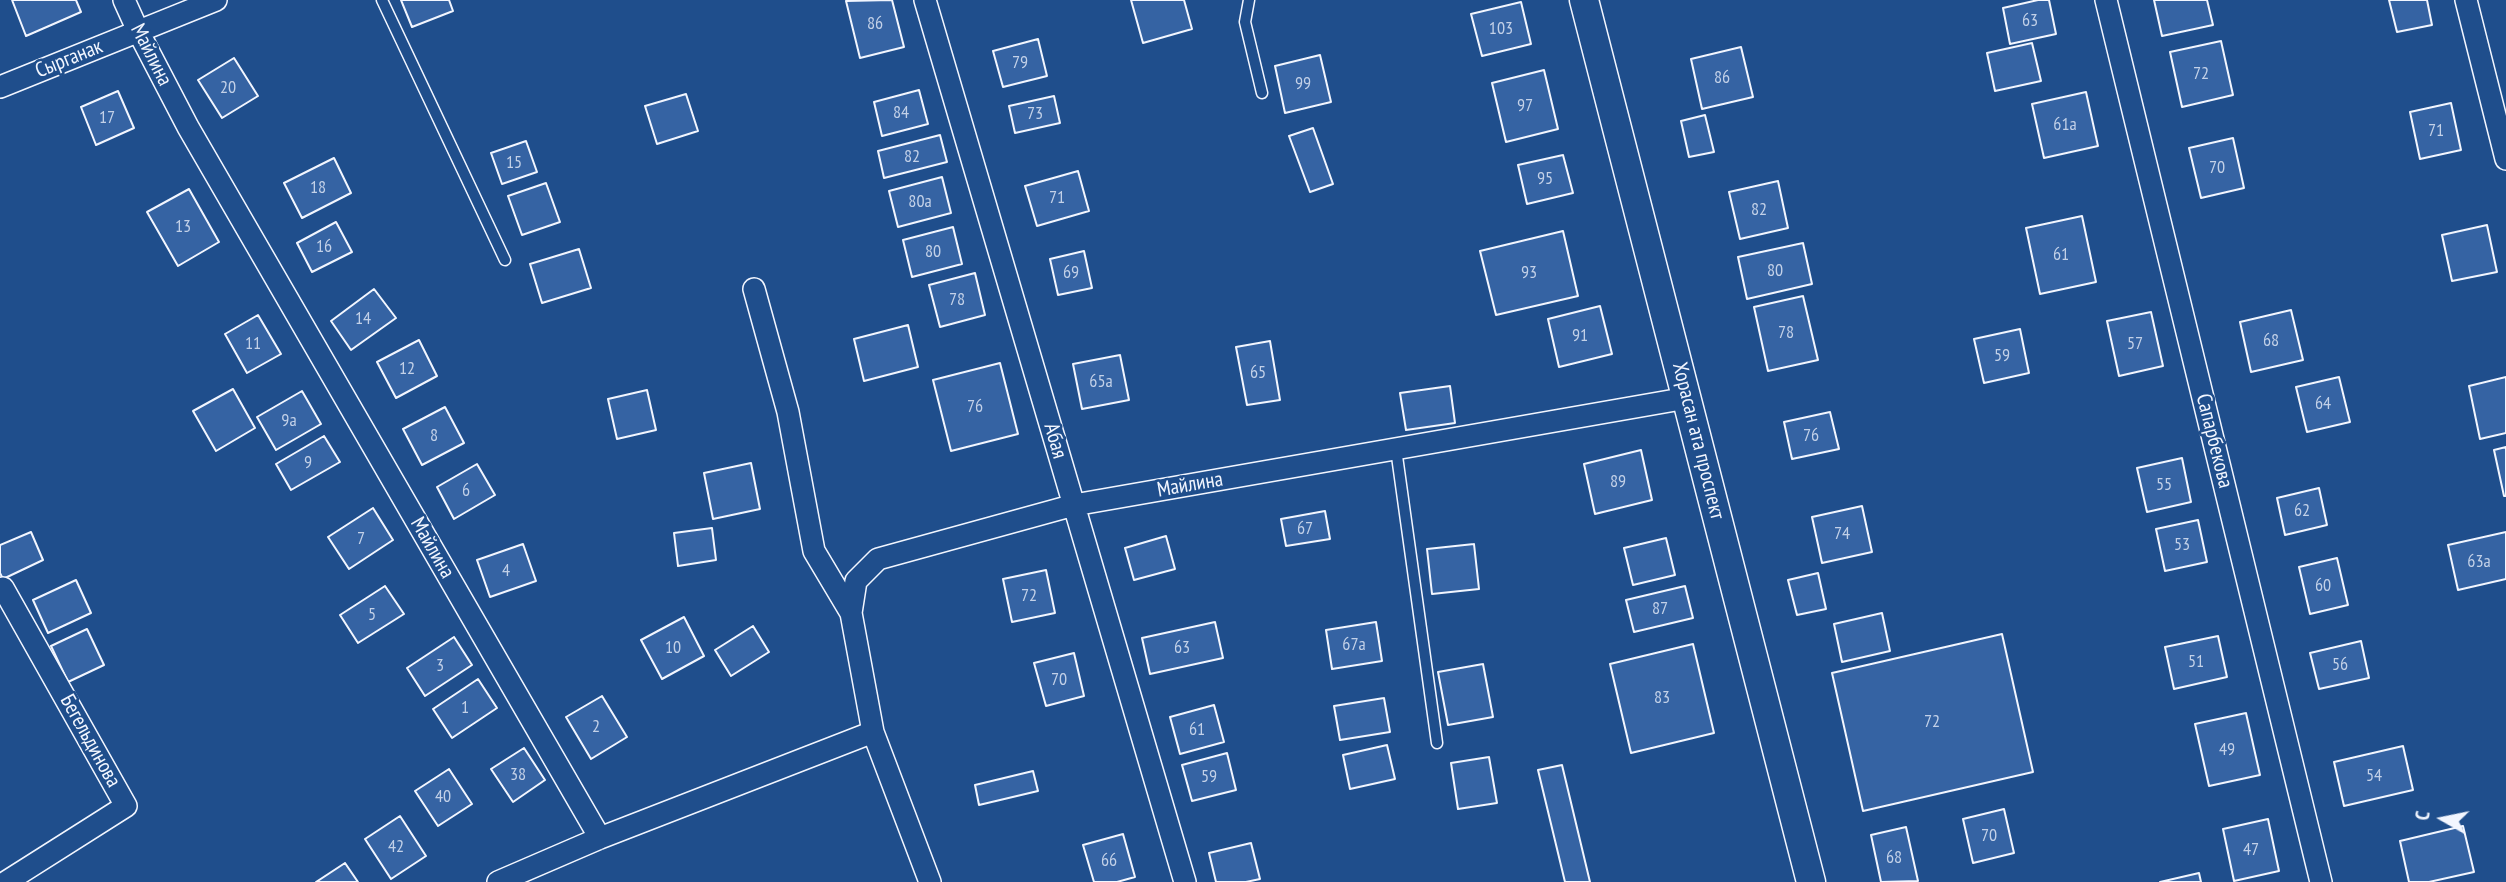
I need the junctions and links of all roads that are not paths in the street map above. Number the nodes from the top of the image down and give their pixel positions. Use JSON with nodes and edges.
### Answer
{"nodes":[{"id":1,"x":124,"y":0,"type":"edge"},
{"id":2,"x":216,"y":0,"type":"edge"},
{"id":3,"x":382,"y":0,"type":"edge"},
{"id":4,"x":925,"y":0,"type":"edge"},
{"id":5,"x":1249,"y":0,"type":"edge"},
{"id":6,"x":1584,"y":0,"type":"edge"},
{"id":7,"x":2106,"y":0,"type":"edge"},
{"id":8,"x":2466,"y":0,"type":"edge"},
{"id":9,"x":138,"y":31,"type":"junction"},
{"id":10,"x":0,"y":88,"type":"edge"},
{"id":11,"x":1262,"y":93,"type":"dead end"},
{"id":12,"x":2506,"y":159,"type":"edge"},
{"id":13,"x":505,"y":260,"type":"dead end"},
{"id":14,"x":754,"y":289,"type":"dead end"},
{"id":15,"x":1687,"y":398,"type":"junction"},
{"id":16,"x":1396,"y":449,"type":"junction"},
{"id":17,"x":1074,"y":505,"type":"junction"},
{"id":18,"x":3,"y":588,"type":"dead end"},
{"id":19,"x":851,"y":613,"type":"junction"},
{"id":20,"x":873,"y":732,"type":"junction"},
{"id":21,"x":1437,"y":743,"type":"dead end"},
{"id":22,"x":600,"y":838,"type":"junction"},
{"id":23,"x":6,"y":882,"type":"edge"},
{"id":24,"x":498,"y":882,"type":"edge"},
{"id":25,"x":930,"y":882,"type":"edge"},
{"id":26,"x":1185,"y":882,"type":"edge"},
{"id":27,"x":1811,"y":882,"type":"edge"},
{"id":28,"x":2321,"y":882,"type":"edge"}],
"edges":[{"from":1,"to":9,"type":"street","name":"Майлина"},
{"from":2,"to":9,"type":"street","name":"Сырганак"},
{"from":3,"to":13,"type":"lane"},
{"from":4,"to":17,"type":"street","name":"Абая"},
{"from":5,"to":11,"type":"lane"},
{"from":6,"to":15,"type":"main road","name":"Хорасан ата проспект"},
{"from":7,"to":28,"type":"street","name":"Сапарбекова"},
{"from":8,"to":12,"type":"street"},
{"from":9,"to":10,"type":"street","name":"Сырганак"},
{"from":9,"to":22,"type":"street","name":"Майлина"},
{"from":14,"to":19,"type":"street"},
{"from":15,"to":16,"type":"street","name":"Майлина"},
{"from":15,"to":27,"type":"main road","name":"Хорасан ата проспект"},
{"from":16,"to":17,"type":"street","name":"Майлина"},
{"from":16,"to":21,"type":"lane"},
{"from":17,"to":19,"type":"street","name":"Майлина"},
{"from":17,"to":26,"type":"street","name":"Абая"},
{"from":18,"to":23,"type":"street","name":"Бегельдинова"},
{"from":19,"to":20,"type":"street","name":"Майлина"},
{"from":20,"to":22,"type":"street"},
{"from":20,"to":25,"type":"street","name":"Майлина"},
{"from":22,"to":24,"type":"street"}]}
